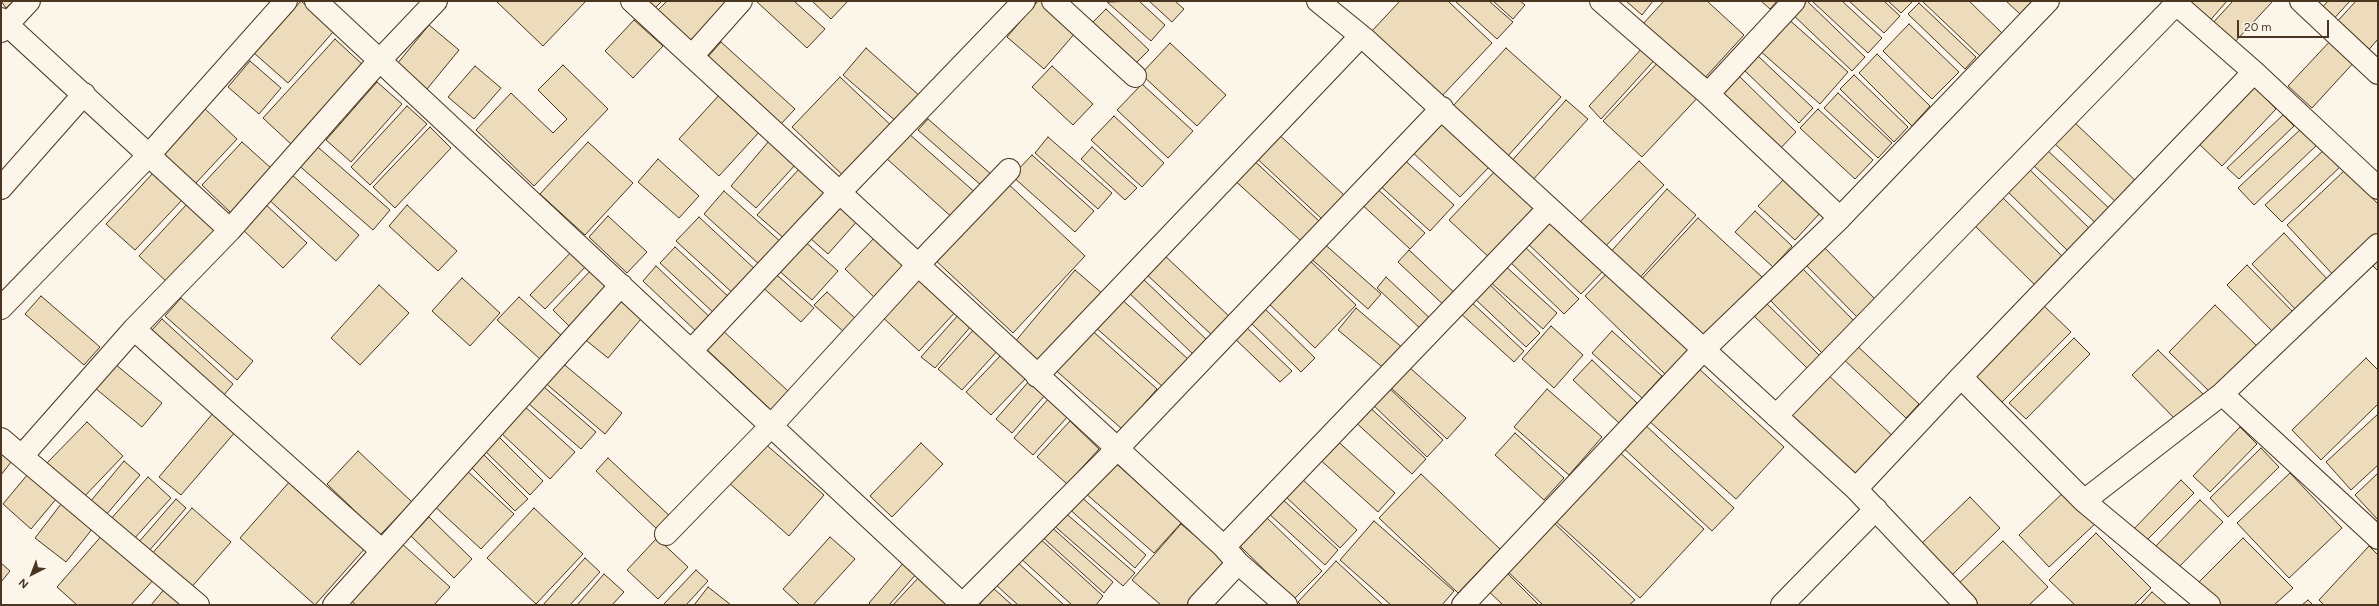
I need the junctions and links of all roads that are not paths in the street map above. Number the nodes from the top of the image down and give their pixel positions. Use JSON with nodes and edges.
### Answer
{"nodes":[{"id":1,"x":29,"y":1,"type":"edge"},
{"id":2,"x":286,"y":1,"type":"edge"},
{"id":3,"x":316,"y":1,"type":"edge"},
{"id":4,"x":436,"y":1,"type":"edge"},
{"id":5,"x":632,"y":1,"type":"edge"},
{"id":6,"x":741,"y":1,"type":"edge"},
{"id":7,"x":1024,"y":1,"type":"edge"},
{"id":8,"x":1053,"y":1,"type":"edge"},
{"id":9,"x":1318,"y":1,"type":"edge"},
{"id":10,"x":1601,"y":1,"type":"edge"},
{"id":11,"x":1794,"y":1,"type":"edge"},
{"id":12,"x":2048,"y":1,"type":"edge"},
{"id":13,"x":2301,"y":1,"type":"edge"},
{"id":14,"x":2174,"y":2,"type":"edge"},
{"id":15,"x":3,"y":25,"type":"edge"},
{"id":16,"x":1363,"y":38,"type":"junction"},
{"id":17,"x":692,"y":56,"type":"junction"},
{"id":18,"x":379,"y":61,"type":"junction"},
{"id":19,"x":2254,"y":72,"type":"junction"},
{"id":20,"x":2378,"y":73,"type":"edge"},
{"id":21,"x":1135,"y":76,"type":"dead end"},
{"id":22,"x":84,"y":94,"type":"junction"},
{"id":23,"x":1708,"y":94,"type":"junction"},
{"id":24,"x":1442,"y":108,"type":"junction"},
{"id":25,"x":150,"y":155,"type":"junction"},
{"id":26,"x":1009,"y":170,"type":"dead end"},
{"id":27,"x":1,"y":188,"type":"edge"},
{"id":28,"x":2378,"y":188,"type":"edge"},
{"id":29,"x":840,"y":192,"type":"junction"},
{"id":30,"x":1549,"y":208,"type":"junction"},
{"id":31,"x":1840,"y":218,"type":"junction"},
{"id":32,"x":230,"y":230,"type":"junction"},
{"id":33,"x":2378,"y":245,"type":"edge"},
{"id":34,"x":918,"y":265,"type":"junction"},
{"id":35,"x":621,"y":285,"type":"junction"},
{"id":36,"x":1,"y":308,"type":"edge"},
{"id":37,"x":134,"y":329,"type":"junction"},
{"id":38,"x":1703,"y":350,"type":"junction"},
{"id":39,"x":691,"y":351,"type":"junction"},
{"id":40,"x":1037,"y":376,"type":"junction"},
{"id":41,"x":1961,"y":377,"type":"junction"},
{"id":42,"x":2222,"y":394,"type":"junction"},
{"id":43,"x":1776,"y":416,"type":"junction"},
{"id":44,"x":772,"y":425,"type":"junction"},
{"id":45,"x":1,"y":439,"type":"edge"},
{"id":46,"x":1116,"y":450,"type":"junction"},
{"id":47,"x":22,"y":456,"type":"junction"},
{"id":48,"x":1856,"y":489,"type":"junction"},
{"id":49,"x":2084,"y":501,"type":"junction"},
{"id":50,"x":1876,"y":509,"type":"junction"},
{"id":51,"x":666,"y":534,"type":"dead end"},
{"id":52,"x":2378,"y":538,"type":"edge"},
{"id":53,"x":1224,"y":547,"type":"junction"},
{"id":54,"x":382,"y":550,"type":"junction"},
{"id":55,"x":1238,"y":564,"type":"junction"},
{"id":56,"x":198,"y":605,"type":"edge"},
{"id":57,"x":334,"y":605,"type":"edge"},
{"id":58,"x":962,"y":605,"type":"edge"},
{"id":59,"x":1199,"y":605,"type":"edge"},
{"id":60,"x":1286,"y":605,"type":"edge"},
{"id":61,"x":1463,"y":605,"type":"edge"},
{"id":62,"x":1782,"y":605,"type":"edge"},
{"id":63,"x":1966,"y":605,"type":"edge"},
{"id":64,"x":2209,"y":605,"type":"edge"}],
"edges":[{"from":1,"to":15,"type":"street"},
{"from":2,"to":25,"type":"street"},
{"from":3,"to":18,"type":"street"},
{"from":4,"to":18,"type":"street"},
{"from":5,"to":17,"type":"street"},
{"from":6,"to":17,"type":"street"},
{"from":7,"to":29,"type":"street"},
{"from":8,"to":21,"type":"street"},
{"from":9,"to":16,"type":"street"},
{"from":10,"to":23,"type":"street"},
{"from":11,"to":23,"type":"street"},
{"from":12,"to":31,"type":"street"},
{"from":13,"to":20,"type":"street"},
{"from":14,"to":19,"type":"street"},
{"from":14,"to":43,"type":"street"},
{"from":15,"to":22,"type":"street"},
{"from":16,"to":24,"type":"street"},
{"from":16,"to":40,"type":"street"},
{"from":17,"to":29,"type":"street"},
{"from":18,"to":32,"type":"street"},
{"from":18,"to":35,"type":"street"},
{"from":19,"to":28,"type":"street"},
{"from":19,"to":41,"type":"street"},
{"from":22,"to":25,"type":"street"},
{"from":22,"to":27,"type":"street"},
{"from":23,"to":31,"type":"street"},
{"from":24,"to":30,"type":"street"},
{"from":24,"to":46,"type":"street"},
{"from":25,"to":32,"type":"street"},
{"from":25,"to":36,"type":"street"},
{"from":26,"to":34,"type":"street"},
{"from":29,"to":34,"type":"street"},
{"from":29,"to":39,"type":"street"},
{"from":30,"to":38,"type":"street"},
{"from":30,"to":53,"type":"street"},
{"from":31,"to":38,"type":"street"},
{"from":32,"to":37,"type":"street"},
{"from":33,"to":42,"type":"street"},
{"from":34,"to":40,"type":"street"},
{"from":34,"to":44,"type":"street"},
{"from":35,"to":39,"type":"street"},
{"from":35,"to":54,"type":"street"},
{"from":37,"to":47,"type":"street"},
{"from":37,"to":54,"type":"street"},
{"from":38,"to":43,"type":"street"},
{"from":38,"to":61,"type":"street"},
{"from":39,"to":44,"type":"street"},
{"from":40,"to":46,"type":"street"},
{"from":41,"to":48,"type":"street"},
{"from":41,"to":49,"type":"street"},
{"from":42,"to":49,"type":"street"},
{"from":42,"to":52,"type":"street"},
{"from":43,"to":48,"type":"street"},
{"from":44,"to":51,"type":"street"},
{"from":44,"to":58,"type":"street"},
{"from":45,"to":47,"type":"street"},
{"from":46,"to":53,"type":"street"},
{"from":46,"to":58,"type":"street"},
{"from":47,"to":56,"type":"street"},
{"from":48,"to":50,"type":"street"},
{"from":49,"to":64,"type":"street"},
{"from":50,"to":62,"type":"street"},
{"from":50,"to":63,"type":"street"},
{"from":53,"to":55,"type":"street"},
{"from":54,"to":57,"type":"street"},
{"from":55,"to":59,"type":"street"},
{"from":55,"to":60,"type":"street"}]}
